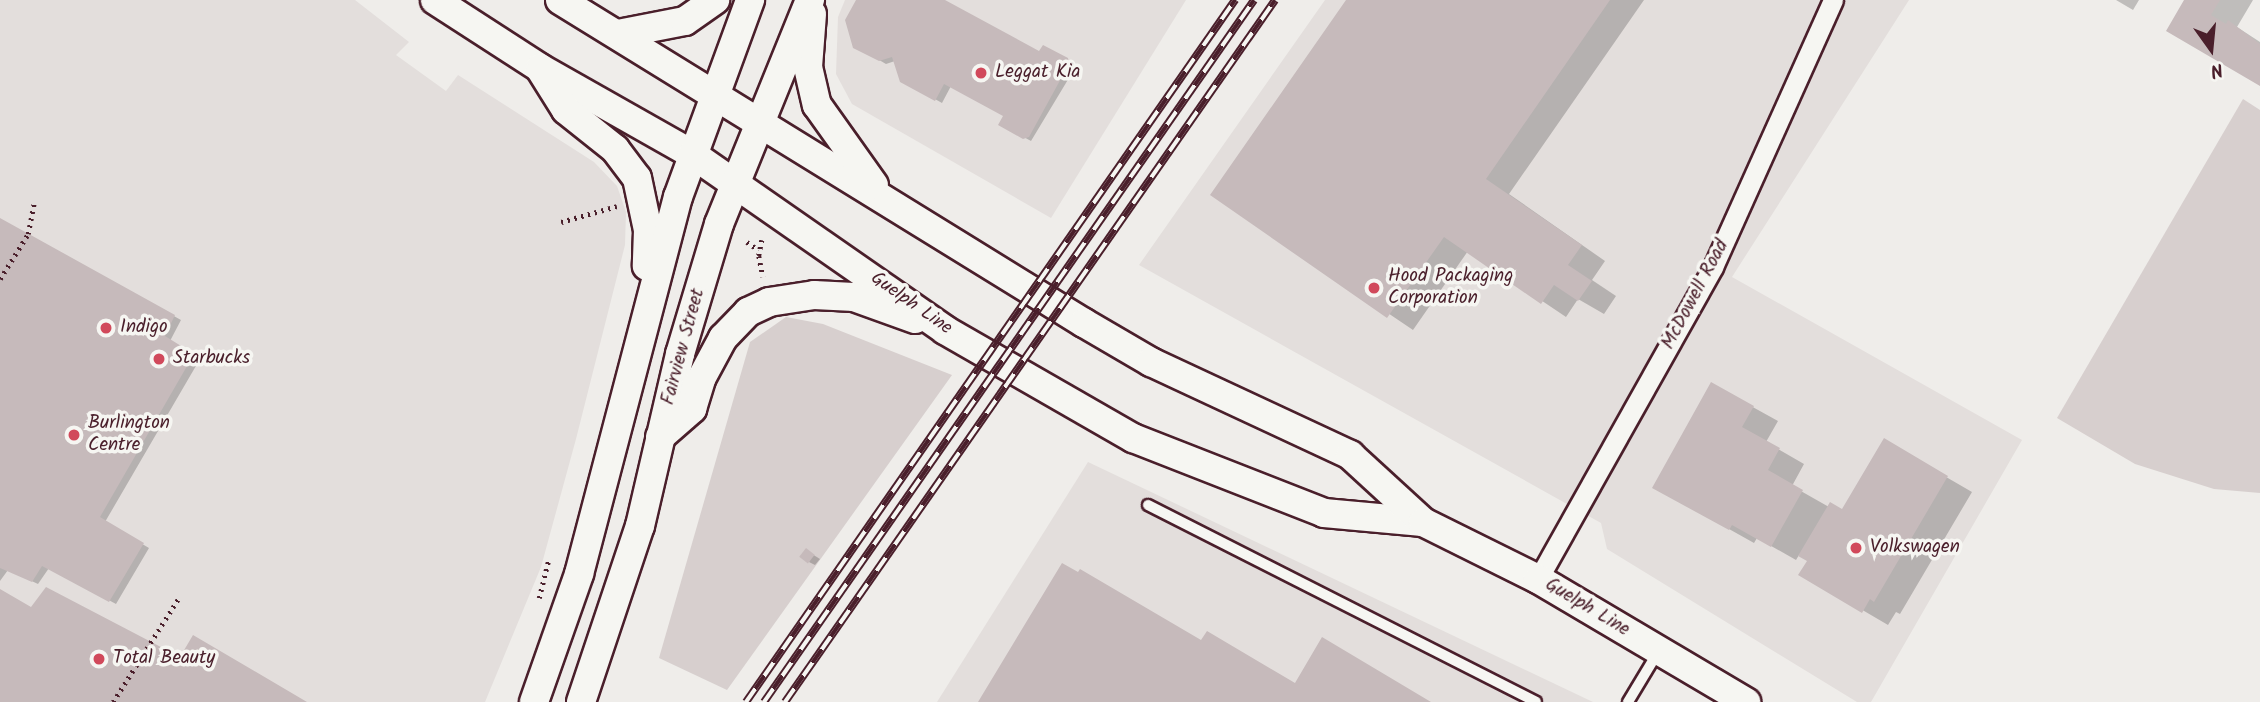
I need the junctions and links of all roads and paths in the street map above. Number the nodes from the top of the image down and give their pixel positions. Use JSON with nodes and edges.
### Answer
{"nodes":[{"id":1,"x":435,"y":0,"type":"edge"},
{"id":2,"x":560,"y":0,"type":"edge"},
{"id":3,"x":715,"y":0,"type":"edge"},
{"id":4,"x":750,"y":0,"type":"edge"},
{"id":5,"x":810,"y":0,"type":"edge"},
{"id":6,"x":815,"y":0,"type":"edge"},
{"id":7,"x":1833,"y":0,"type":"edge"},
{"id":8,"x":618,"y":34,"type":"junction"},
{"id":9,"x":540,"y":68,"type":"junction"},
{"id":10,"x":715,"y":94,"type":"junction"},
{"id":11,"x":758,"y":122,"type":"junction"},
{"id":12,"x":692,"y":154,"type":"junction"},
{"id":13,"x":735,"y":183,"type":"junction"},
{"id":14,"x":882,"y":196,"type":"junction"},
{"id":15,"x":34,"y":204,"type":"dead end"},
{"id":16,"x":624,"y":204,"type":"dead end"},
{"id":17,"x":561,"y":222,"type":"dead end"},
{"id":18,"x":762,"y":240,"type":"dead end"},
{"id":19,"x":747,"y":242,"type":"dead end"},
{"id":20,"x":759,"y":250,"type":"junction"},
{"id":21,"x":0,"y":279,"type":"edge"},
{"id":22,"x":765,"y":292,"type":"dead end"},
{"id":23,"x":650,"y":294,"type":"junction"},
{"id":24,"x":946,"y":330,"type":"junction"},
{"id":25,"x":660,"y":437,"type":"junction"},
{"id":26,"x":1148,"y":505,"type":"dead end"},
{"id":27,"x":1423,"y":522,"type":"junction"},
{"id":28,"x":549,"y":558,"type":"dead end"},
{"id":29,"x":1538,"y":579,"type":"junction"},
{"id":30,"x":539,"y":598,"type":"dead end"},
{"id":31,"x":178,"y":599,"type":"dead end"},
{"id":32,"x":1658,"y":651,"type":"junction"},
{"id":33,"x":113,"y":702,"type":"edge"},
{"id":34,"x":534,"y":702,"type":"edge"},
{"id":35,"x":581,"y":702,"type":"edge"},
{"id":36,"x":1536,"y":702,"type":"edge"},
{"id":37,"x":1628,"y":702,"type":"edge"},
{"id":38,"x":1746,"y":702,"type":"edge"}],
"edges":[{"from":1,"to":9,"type":"main road","name":"Guelph Line"},
{"from":2,"to":8,"type":"main road","name":"Guelph Line"},
{"from":3,"to":8,"type":"main road"},
{"from":4,"to":10,"type":"main road"},
{"from":5,"to":11,"type":"main road","name":"Fairview Street"},
{"from":6,"to":14,"type":"main road"},
{"from":7,"to":29,"type":"street","name":"McDowell Road"},
{"from":8,"to":10,"type":"main road","name":"Guelph Line"},
{"from":9,"to":12,"type":"main road","name":"Guelph Line"},
{"from":9,"to":23,"type":"main road"},
{"from":10,"to":11,"type":"main road","name":"Guelph Line"},
{"from":10,"to":12,"type":"main road"},
{"from":11,"to":13,"type":"main road","name":"Fairview Street"},
{"from":11,"to":14,"type":"main road","name":"Guelph Line"},
{"from":12,"to":13,"type":"main road","name":"Guelph Line"},
{"from":12,"to":23,"type":"main road"},
{"from":13,"to":24,"type":"main road","name":"Guelph Line"},
{"from":13,"to":25,"type":"main road","name":"Fairview Street"},
{"from":14,"to":27,"type":"main road","name":"Guelph Line"},
{"from":15,"to":21,"type":"path"},
{"from":16,"to":17,"type":"path"},
{"from":18,"to":20,"type":"path"},
{"from":19,"to":20,"type":"path"},
{"from":20,"to":22,"type":"path"},
{"from":23,"to":34,"type":"main road"},
{"from":24,"to":25,"type":"main road"},
{"from":24,"to":27,"type":"main road","name":"Guelph Line"},
{"from":25,"to":35,"type":"main road","name":"Fairview Street"},
{"from":26,"to":36,"type":"lane"},
{"from":27,"to":29,"type":"main road","name":"Guelph Line"},
{"from":28,"to":30,"type":"path"},
{"from":29,"to":32,"type":"main road","name":"Guelph Line"},
{"from":31,"to":33,"type":"path"},
{"from":32,"to":37,"type":"lane"},
{"from":32,"to":38,"type":"main road","name":"Guelph Line"}]}
